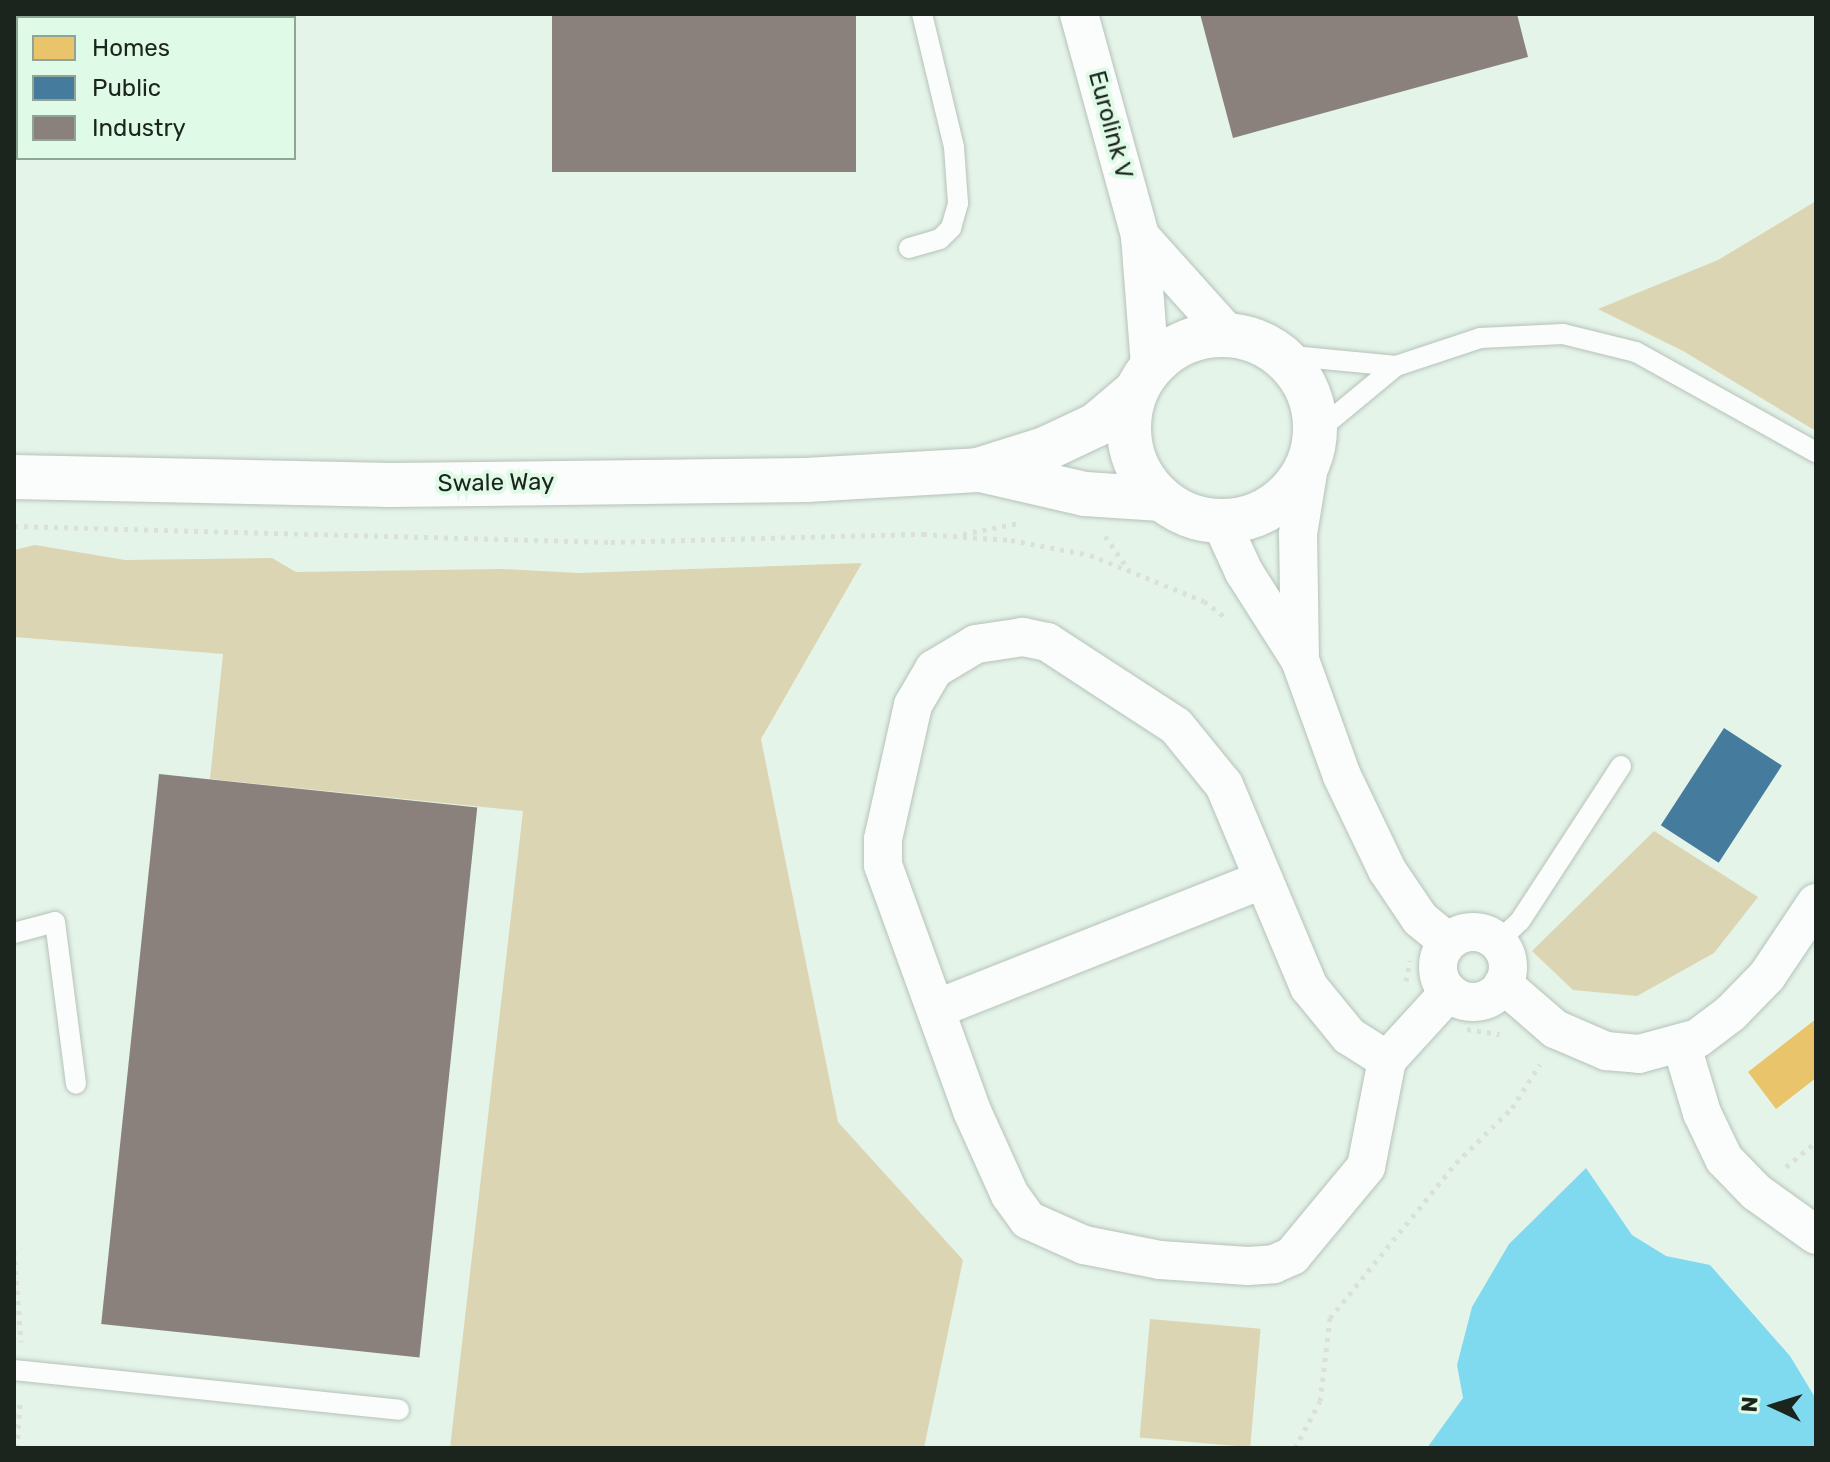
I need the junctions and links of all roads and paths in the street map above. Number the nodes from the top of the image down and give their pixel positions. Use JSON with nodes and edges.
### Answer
{"nodes":[{"id":1,"x":922,"y":14,"type":"edge"},
{"id":2,"x":1079,"y":14,"type":"edge"},
{"id":3,"x":1140,"y":236,"type":"junction"},
{"id":4,"x":909,"y":248,"type":"dead end"},
{"id":5,"x":1228,"y":334,"type":"junction"},
{"id":6,"x":1282,"y":355,"type":"junction"},
{"id":7,"x":1396,"y":366,"type":"junction"},
{"id":8,"x":1143,"y":379,"type":"junction"},
{"id":9,"x":1312,"y":447,"type":"junction"},
{"id":10,"x":1816,"y":452,"type":"edge"},
{"id":11,"x":978,"y":470,"type":"junction"},
{"id":12,"x":14,"y":477,"type":"edge"},
{"id":13,"x":1161,"y":499,"type":"junction"},
{"id":14,"x":1221,"y":522,"type":"junction"},
{"id":15,"x":14,"y":526,"type":"edge"},
{"id":16,"x":1233,"y":623,"type":"dead end"},
{"id":17,"x":1300,"y":660,"type":"junction"},
{"id":18,"x":1621,"y":766,"type":"dead end"},
{"id":19,"x":1261,"y":880,"type":"junction"},
{"id":20,"x":1816,"y":903,"type":"edge"},
{"id":21,"x":14,"y":933,"type":"edge"},
{"id":22,"x":1448,"y":942,"type":"junction"},
{"id":23,"x":1498,"y":942,"type":"junction"},
{"id":24,"x":1411,"y":950,"type":"dead end"},
{"id":25,"x":1503,"y":984,"type":"junction"},
{"id":26,"x":1449,"y":992,"type":"junction"},
{"id":27,"x":936,"y":1009,"type":"junction"},
{"id":28,"x":1414,"y":1026,"type":"junction"},
{"id":29,"x":1507,"y":1038,"type":"dead end"},
{"id":30,"x":1681,"y":1043,"type":"junction"},
{"id":31,"x":1532,"y":1052,"type":"dead end"},
{"id":32,"x":1387,"y":1060,"type":"junction"},
{"id":33,"x":76,"y":1084,"type":"dead end"},
{"id":34,"x":1816,"y":1235,"type":"edge"},
{"id":35,"x":14,"y":1370,"type":"edge"},
{"id":36,"x":399,"y":1410,"type":"dead end"},
{"id":37,"x":1295,"y":1448,"type":"edge"}],
"edges":[{"from":1,"to":4,"type":"lane"},
{"from":2,"to":3,"type":"street","name":"Eurolink V"},
{"from":3,"to":5,"type":"street","name":"Eurolink V"},
{"from":3,"to":8,"type":"street","name":"Eurolink V"},
{"from":5,"to":6,"type":"street"},
{"from":5,"to":8,"type":"street"},
{"from":6,"to":7,"type":"lane"},
{"from":6,"to":9,"type":"street"},
{"from":7,"to":9,"type":"lane"},
{"from":7,"to":10,"type":"lane"},
{"from":8,"to":11,"type":"street","name":"Swale Way"},
{"from":8,"to":13,"type":"street"},
{"from":9,"to":14,"type":"street"},
{"from":9,"to":17,"type":"street"},
{"from":11,"to":12,"type":"street","name":"Swale Way"},
{"from":11,"to":13,"type":"street","name":"Swale Way"},
{"from":13,"to":14,"type":"street"},
{"from":14,"to":17,"type":"street"},
{"from":15,"to":16,"type":"path"},
{"from":17,"to":22,"type":"street"},
{"from":18,"to":23,"type":"lane"},
{"from":19,"to":27,"type":"street"},
{"from":19,"to":27,"type":"street"},
{"from":19,"to":32,"type":"street"},
{"from":20,"to":30,"type":"street"},
{"from":21,"to":33,"type":"lane"},
{"from":22,"to":23,"type":"street"},
{"from":22,"to":26,"type":"street"},
{"from":23,"to":25,"type":"street"},
{"from":24,"to":28,"type":"path"},
{"from":25,"to":26,"type":"street"},
{"from":25,"to":30,"type":"street"},
{"from":26,"to":28,"type":"street"},
{"from":27,"to":32,"type":"street"},
{"from":28,"to":29,"type":"path"},
{"from":28,"to":32,"type":"street"},
{"from":30,"to":34,"type":"street"},
{"from":31,"to":37,"type":"path"},
{"from":35,"to":36,"type":"lane"}]}
